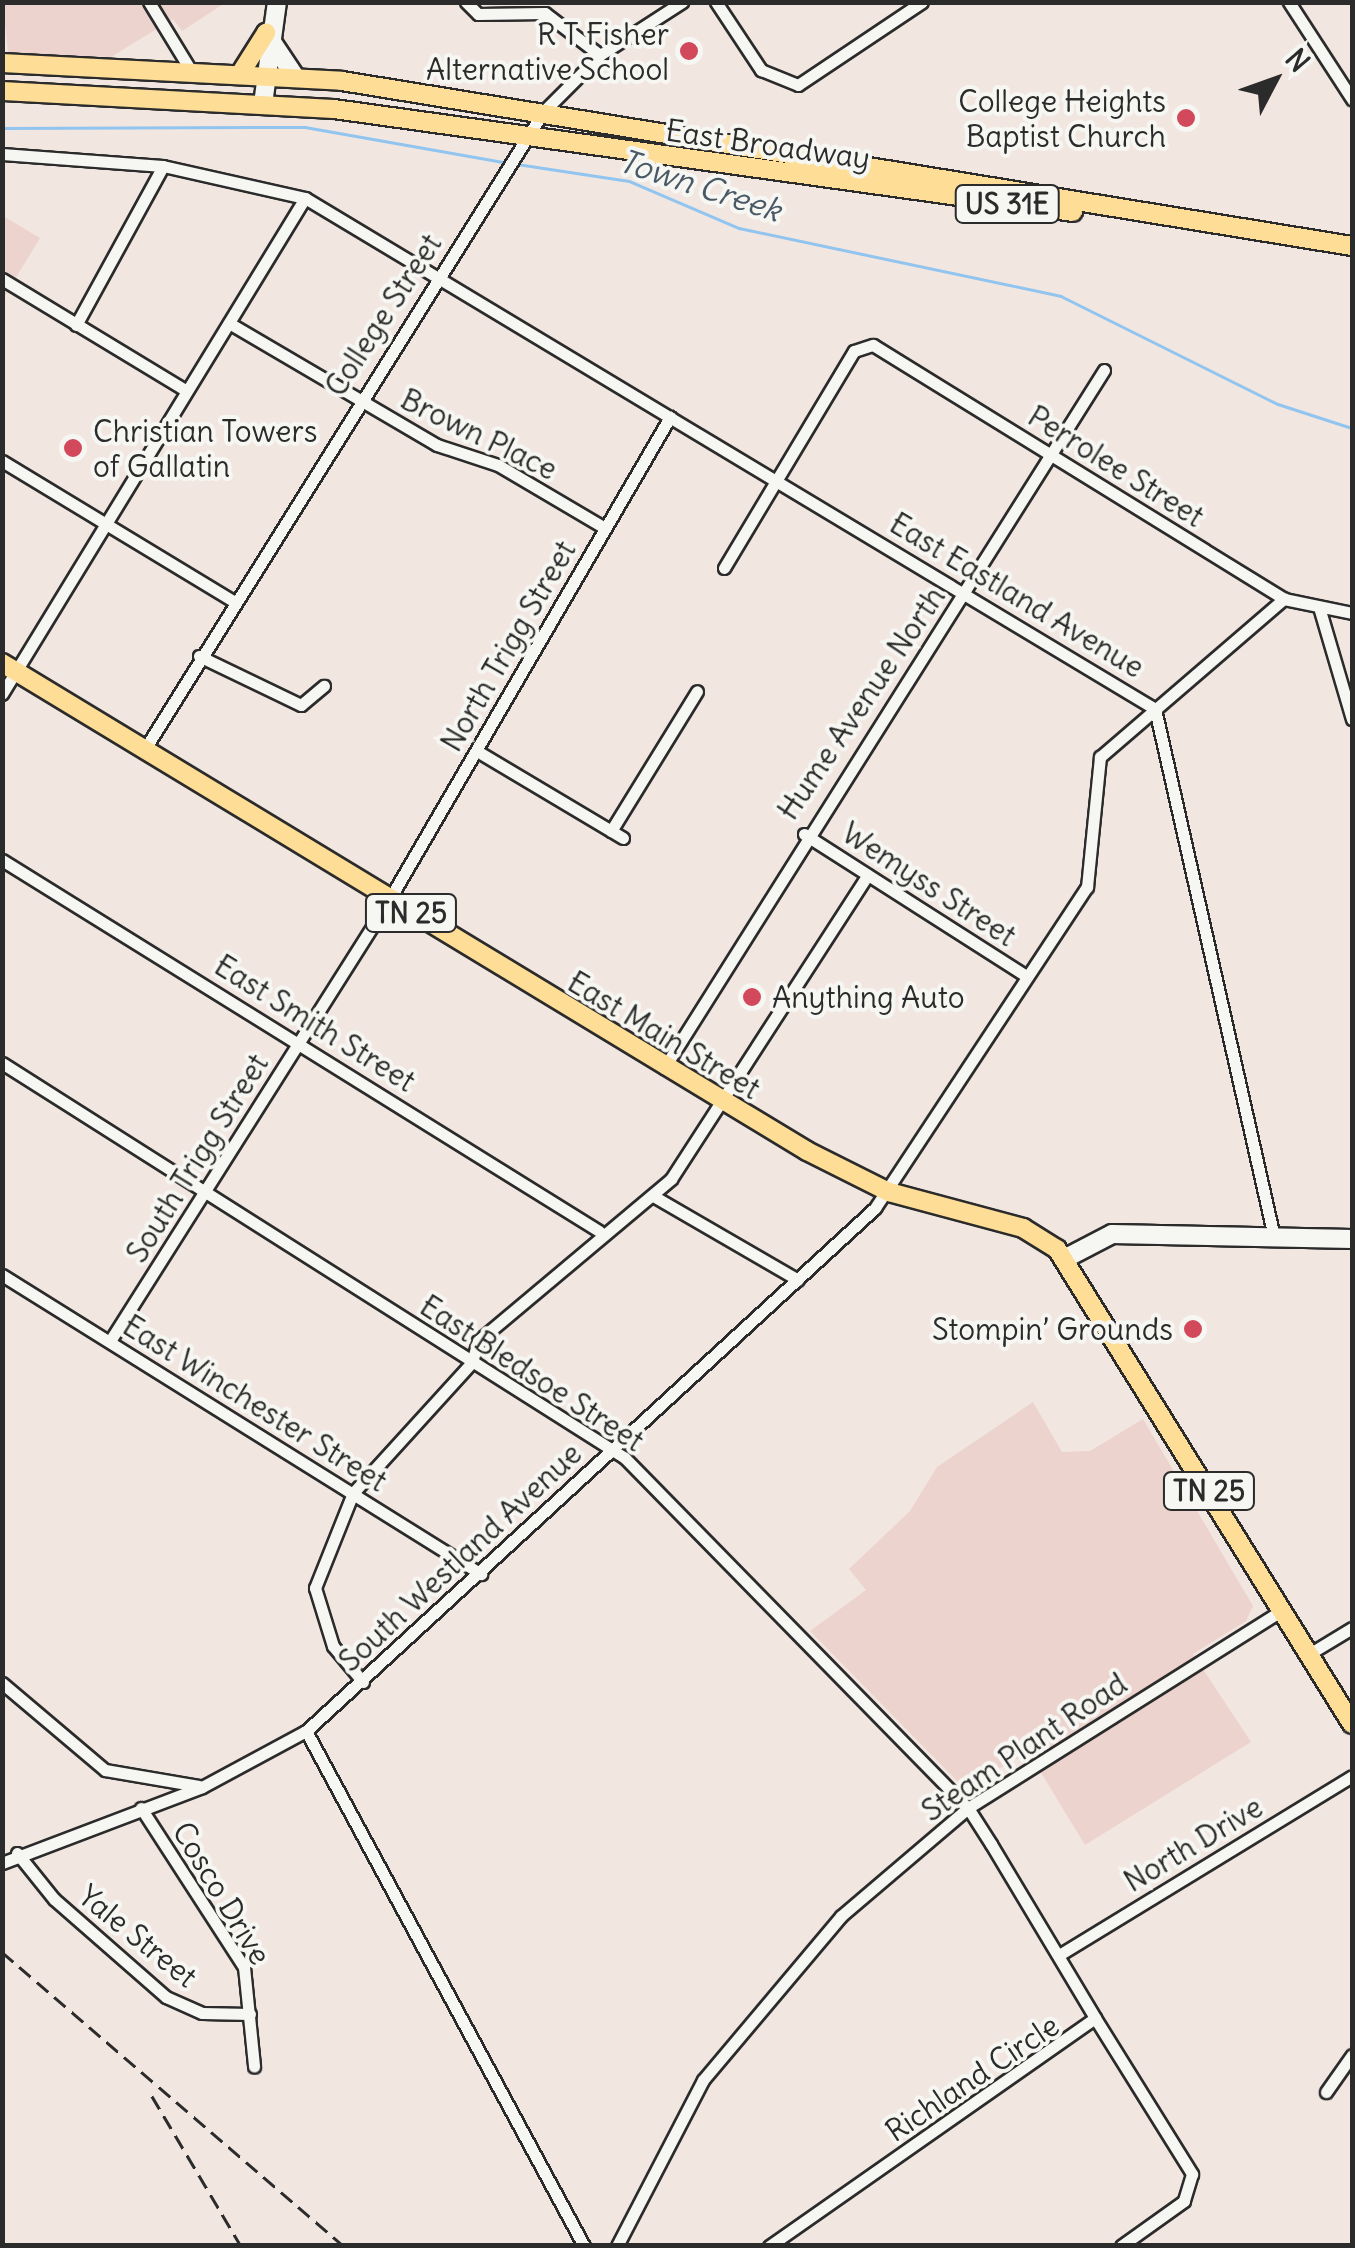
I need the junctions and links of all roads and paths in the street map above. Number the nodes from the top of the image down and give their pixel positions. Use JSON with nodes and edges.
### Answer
{"nodes":[{"id":1,"x":150,"y":2,"type":"edge"},
{"id":2,"x":277,"y":2,"type":"edge"},
{"id":3,"x":466,"y":2,"type":"edge"},
{"id":4,"x":682,"y":2,"type":"edge"},
{"id":5,"x":716,"y":2,"type":"edge"},
{"id":6,"x":922,"y":2,"type":"edge"},
{"id":7,"x":1289,"y":2,"type":"edge"},
{"id":8,"x":266,"y":32,"type":"junction"},
{"id":9,"x":600,"y":55,"type":"junction"},
{"id":10,"x":2,"y":64,"type":"edge"},
{"id":11,"x":193,"y":74,"type":"junction"},
{"id":12,"x":240,"y":74,"type":"junction"},
{"id":13,"x":262,"y":75,"type":"junction"},
{"id":14,"x":296,"y":78,"type":"junction"},
{"id":15,"x":2,"y":91,"type":"edge"},
{"id":16,"x":1352,"y":99,"type":"edge"},
{"id":17,"x":263,"y":104,"type":"junction"},
{"id":18,"x":543,"y":112,"type":"junction"},
{"id":19,"x":528,"y":137,"type":"junction"},
{"id":20,"x":2,"y":154,"type":"edge"},
{"id":21,"x":163,"y":166,"type":"junction"},
{"id":22,"x":305,"y":198,"type":"junction"},
{"id":23,"x":1140,"y":217,"type":"junction"},
{"id":24,"x":1352,"y":246,"type":"edge"},
{"id":25,"x":440,"y":276,"type":"junction"},
{"id":26,"x":2,"y":279,"type":"edge"},
{"id":27,"x":230,"y":323,"type":"junction"},
{"id":28,"x":76,"y":325,"type":"junction"},
{"id":29,"x":1104,"y":370,"type":"dead end"},
{"id":30,"x":185,"y":390,"type":"junction"},
{"id":31,"x":356,"y":400,"type":"junction"},
{"id":32,"x":670,"y":417,"type":"junction"},
{"id":33,"x":1052,"y":455,"type":"junction"},
{"id":34,"x":2,"y":461,"type":"edge"},
{"id":35,"x":776,"y":478,"type":"junction"},
{"id":36,"x":103,"y":524,"type":"junction"},
{"id":37,"x":605,"y":528,"type":"junction"},
{"id":38,"x":724,"y":568,"type":"dead end"},
{"id":39,"x":964,"y":592,"type":"junction"},
{"id":40,"x":1284,"y":599,"type":"junction"},
{"id":41,"x":233,"y":601,"type":"junction"},
{"id":42,"x":1319,"y":607,"type":"junction"},
{"id":43,"x":1352,"y":613,"type":"edge"},
{"id":44,"x":199,"y":656,"type":"junction"},
{"id":45,"x":10,"y":668,"type":"edge"},
{"id":46,"x":324,"y":686,"type":"dead end"},
{"id":47,"x":697,"y":692,"type":"dead end"},
{"id":48,"x":2,"y":694,"type":"edge"},
{"id":49,"x":1156,"y":709,"type":"junction"},
{"id":50,"x":1352,"y":719,"type":"edge"},
{"id":51,"x":477,"y":751,"type":"junction"},
{"id":52,"x":142,"y":752,"type":"junction"},
{"id":53,"x":611,"y":830,"type":"junction"},
{"id":54,"x":804,"y":834,"type":"junction"},
{"id":55,"x":623,"y":838,"type":"dead end"},
{"id":56,"x":2,"y":860,"type":"edge"},
{"id":57,"x":868,"y":875,"type":"junction"},
{"id":58,"x":390,"y":900,"type":"junction"},
{"id":59,"x":1026,"y":976,"type":"junction"},
{"id":60,"x":299,"y":1042,"type":"junction"},
{"id":61,"x":2,"y":1063,"type":"edge"},
{"id":62,"x":664,"y":1068,"type":"junction"},
{"id":63,"x":725,"y":1106,"type":"junction"},
{"id":64,"x":890,"y":1192,"type":"junction"},
{"id":65,"x":204,"y":1194,"type":"junction"},
{"id":66,"x":655,"y":1197,"type":"junction"},
{"id":67,"x":599,"y":1231,"type":"junction"},
{"id":68,"x":1274,"y":1238,"type":"junction"},
{"id":69,"x":1352,"y":1239,"type":"edge"},
{"id":70,"x":1066,"y":1258,"type":"junction"},
{"id":71,"x":2,"y":1275,"type":"edge"},
{"id":72,"x":798,"y":1280,"type":"junction"},
{"id":73,"x":110,"y":1341,"type":"junction"},
{"id":74,"x":472,"y":1362,"type":"junction"},
{"id":75,"x":612,"y":1450,"type":"junction"},
{"id":76,"x":353,"y":1493,"type":"junction"},
{"id":77,"x":481,"y":1574,"type":"junction"},
{"id":78,"x":1281,"y":1612,"type":"junction"},
{"id":79,"x":1352,"y":1628,"type":"edge"},
{"id":80,"x":1309,"y":1654,"type":"junction"},
{"id":81,"x":362,"y":1682,"type":"junction"},
{"id":82,"x":2,"y":1683,"type":"edge"},
{"id":83,"x":1352,"y":1724,"type":"edge"},
{"id":84,"x":306,"y":1731,"type":"junction"},
{"id":85,"x":1352,"y":1776,"type":"edge"},
{"id":86,"x":202,"y":1786,"type":"junction"},
{"id":87,"x":141,"y":1808,"type":"junction"},
{"id":88,"x":968,"y":1808,"type":"junction"},
{"id":89,"x":18,"y":1853,"type":"junction"},
{"id":90,"x":2,"y":1863,"type":"edge"},
{"id":91,"x":1060,"y":1955,"type":"junction"},
{"id":92,"x":250,"y":2014,"type":"junction"},
{"id":93,"x":1095,"y":2018,"type":"junction"},
{"id":94,"x":1352,"y":2055,"type":"edge"},
{"id":95,"x":254,"y":2066,"type":"dead end"},
{"id":96,"x":1326,"y":2092,"type":"dead end"},
{"id":97,"x":584,"y":2246,"type":"edge"},
{"id":98,"x":617,"y":2246,"type":"edge"},
{"id":99,"x":770,"y":2246,"type":"edge"},
{"id":100,"x":1121,"y":2246,"type":"edge"}],
"edges":[{"from":1,"to":11,"type":"street"},
{"from":2,"to":8,"type":"street"},
{"from":3,"to":9,"type":"street"},
{"from":4,"to":9,"type":"street","name":"College Street"},
{"from":5,"to":6,"type":"street"},
{"from":7,"to":16,"type":"street"},
{"from":8,"to":12,"type":"main road"},
{"from":8,"to":13,"type":"street"},
{"from":8,"to":14,"type":"street"},
{"from":9,"to":18,"type":"street","name":"College Street"},
{"from":10,"to":11,"type":"main road","name":"East Broadway","number":"US 31E"},
{"from":11,"to":12,"type":"main road","name":"East Broadway","number":"US 31E"},
{"from":12,"to":13,"type":"main road","name":"East Broadway","number":"US 31E"},
{"from":13,"to":14,"type":"main road","name":"East Broadway","number":"US 31E"},
{"from":13,"to":17,"type":"street"},
{"from":14,"to":18,"type":"main road","name":"East Broadway","number":"US 31E"},
{"from":15,"to":17,"type":"main road","name":"East Broadway","number":"US 31E"},
{"from":17,"to":19,"type":"main road","name":"East Broadway","number":"US 31E"},
{"from":18,"to":19,"type":"street","name":"College Street"},
{"from":18,"to":23,"type":"main road","name":"East Broadway","number":"US 31E"},
{"from":19,"to":23,"type":"main road","name":"East Broadway","number":"US 31E"},
{"from":19,"to":25,"type":"street","name":"College Street"},
{"from":20,"to":21,"type":"street","name":"East Eastland Avenue"},
{"from":21,"to":22,"type":"street","name":"East Eastland Avenue"},
{"from":21,"to":28,"type":"street"},
{"from":22,"to":25,"type":"street","name":"East Eastland Avenue"},
{"from":22,"to":27,"type":"street"},
{"from":23,"to":24,"type":"main road","name":"East Broadway","number":"US 31E"},
{"from":25,"to":31,"type":"street","name":"College Street"},
{"from":25,"to":32,"type":"street","name":"East Eastland Avenue"},
{"from":26,"to":28,"type":"street"},
{"from":27,"to":30,"type":"street"},
{"from":27,"to":31,"type":"street","name":"Brown Place"},
{"from":28,"to":30,"type":"street"},
{"from":29,"to":33,"type":"street","name":"Hume Avenue North"},
{"from":30,"to":36,"type":"street"},
{"from":31,"to":37,"type":"street","name":"Brown Place"},
{"from":31,"to":41,"type":"street","name":"College Street"},
{"from":32,"to":35,"type":"street","name":"East Eastland Avenue"},
{"from":32,"to":37,"type":"street","name":"North Trigg Street"},
{"from":33,"to":35,"type":"street","name":"Perrolee Street"},
{"from":33,"to":39,"type":"street","name":"Hume Avenue North"},
{"from":33,"to":40,"type":"street","name":"Perrolee Street"},
{"from":34,"to":36,"type":"street"},
{"from":35,"to":38,"type":"street"},
{"from":35,"to":39,"type":"street","name":"East Eastland Avenue"},
{"from":36,"to":41,"type":"street"},
{"from":36,"to":45,"type":"street"},
{"from":37,"to":51,"type":"street","name":"North Trigg Street"},
{"from":39,"to":49,"type":"street","name":"East Eastland Avenue"},
{"from":39,"to":54,"type":"street","name":"Hume Avenue North"},
{"from":40,"to":42,"type":"street","name":"Perrolee Street"},
{"from":40,"to":49,"type":"street","name":"South Westland Avenue"},
{"from":41,"to":44,"type":"street","name":"College Street"},
{"from":42,"to":43,"type":"street","name":"Perrolee Street"},
{"from":42,"to":50,"type":"street"},
{"from":44,"to":46,"type":"street"},
{"from":44,"to":52,"type":"street","name":"College Street"},
{"from":45,"to":48,"type":"street"},
{"from":45,"to":52,"type":"main road","name":"East Main Street","number":"TN 25"},
{"from":47,"to":53,"type":"street"},
{"from":49,"to":59,"type":"street","name":"South Westland Avenue"},
{"from":49,"to":68,"type":"street","name":"East Eastland Avenue"},
{"from":51,"to":53,"type":"street"},
{"from":51,"to":58,"type":"street","name":"North Trigg Street"},
{"from":52,"to":58,"type":"main road","name":"East Main Street","number":"TN 25"},
{"from":53,"to":55,"type":"street"},
{"from":54,"to":57,"type":"street","name":"Wemyss Street"},
{"from":54,"to":62,"type":"street","name":"Hume Avenue North"},
{"from":56,"to":60,"type":"street","name":"East Smith Street"},
{"from":57,"to":59,"type":"street","name":"Wemyss Street"},
{"from":57,"to":63,"type":"street"},
{"from":58,"to":60,"type":"street","name":"South Trigg Street"},
{"from":58,"to":62,"type":"main road","name":"East Main Street","number":"TN 25"},
{"from":59,"to":64,"type":"street","name":"South Westland Avenue"},
{"from":60,"to":65,"type":"street","name":"South Trigg Street"},
{"from":60,"to":67,"type":"street","name":"East Smith Street"},
{"from":61,"to":65,"type":"street","name":"East Bledsoe Street"},
{"from":62,"to":63,"type":"main road","name":"East Main Street","number":"TN 25"},
{"from":63,"to":64,"type":"main road","name":"East Main Street","number":"TN 25"},
{"from":63,"to":66,"type":"street"},
{"from":64,"to":70,"type":"main road","name":"East Main Street","number":"TN 25"},
{"from":64,"to":72,"type":"street","name":"South Westland Avenue"},
{"from":65,"to":73,"type":"street","name":"South Trigg Street"},
{"from":65,"to":74,"type":"street","name":"East Bledsoe Street"},
{"from":66,"to":67,"type":"street"},
{"from":66,"to":72,"type":"street"},
{"from":67,"to":74,"type":"street"},
{"from":68,"to":69,"type":"street"},
{"from":68,"to":70,"type":"street"},
{"from":70,"to":78,"type":"main road","number":"TN 25"},
{"from":71,"to":73,"type":"street","name":"East Winchester Street"},
{"from":72,"to":75,"type":"street","name":"South Westland Avenue"},
{"from":73,"to":76,"type":"street","name":"East Winchester Street"},
{"from":74,"to":75,"type":"street","name":"East Bledsoe Street"},
{"from":74,"to":76,"type":"street"},
{"from":75,"to":77,"type":"street","name":"South Westland Avenue"},
{"from":75,"to":88,"type":"street","name":"East Bledsoe Street"},
{"from":76,"to":77,"type":"street","name":"East Winchester Street"},
{"from":76,"to":81,"type":"street"},
{"from":77,"to":81,"type":"street","name":"South Westland Avenue"},
{"from":78,"to":80,"type":"main road","number":"TN 25"},
{"from":78,"to":88,"type":"street","name":"Steam Plant Road"},
{"from":79,"to":80,"type":"street"},
{"from":80,"to":83,"type":"main road","number":"TN 25"},
{"from":81,"to":84,"type":"street","name":"South Westland Avenue"},
{"from":82,"to":86,"type":"street"},
{"from":84,"to":86,"type":"street","name":"South Westland Avenue"},
{"from":84,"to":97,"type":"street"},
{"from":85,"to":91,"type":"street","name":"North Drive"},
{"from":86,"to":87,"type":"street","name":"South Westland Avenue"},
{"from":87,"to":89,"type":"street","name":"South Westland Avenue"},
{"from":87,"to":92,"type":"street","name":"Cosco Drive"},
{"from":88,"to":91,"type":"street","name":"Richland Circle"},
{"from":88,"to":98,"type":"street","name":"Steam Plant Road"},
{"from":89,"to":90,"type":"street","name":"South Westland Avenue"},
{"from":89,"to":92,"type":"street","name":"Yale Street"},
{"from":91,"to":93,"type":"street","name":"Richland Circle"},
{"from":92,"to":95,"type":"street","name":"Cosco Drive"},
{"from":93,"to":99,"type":"street","name":"Richland Circle"},
{"from":93,"to":100,"type":"street"},
{"from":94,"to":96,"type":"street"}]}
